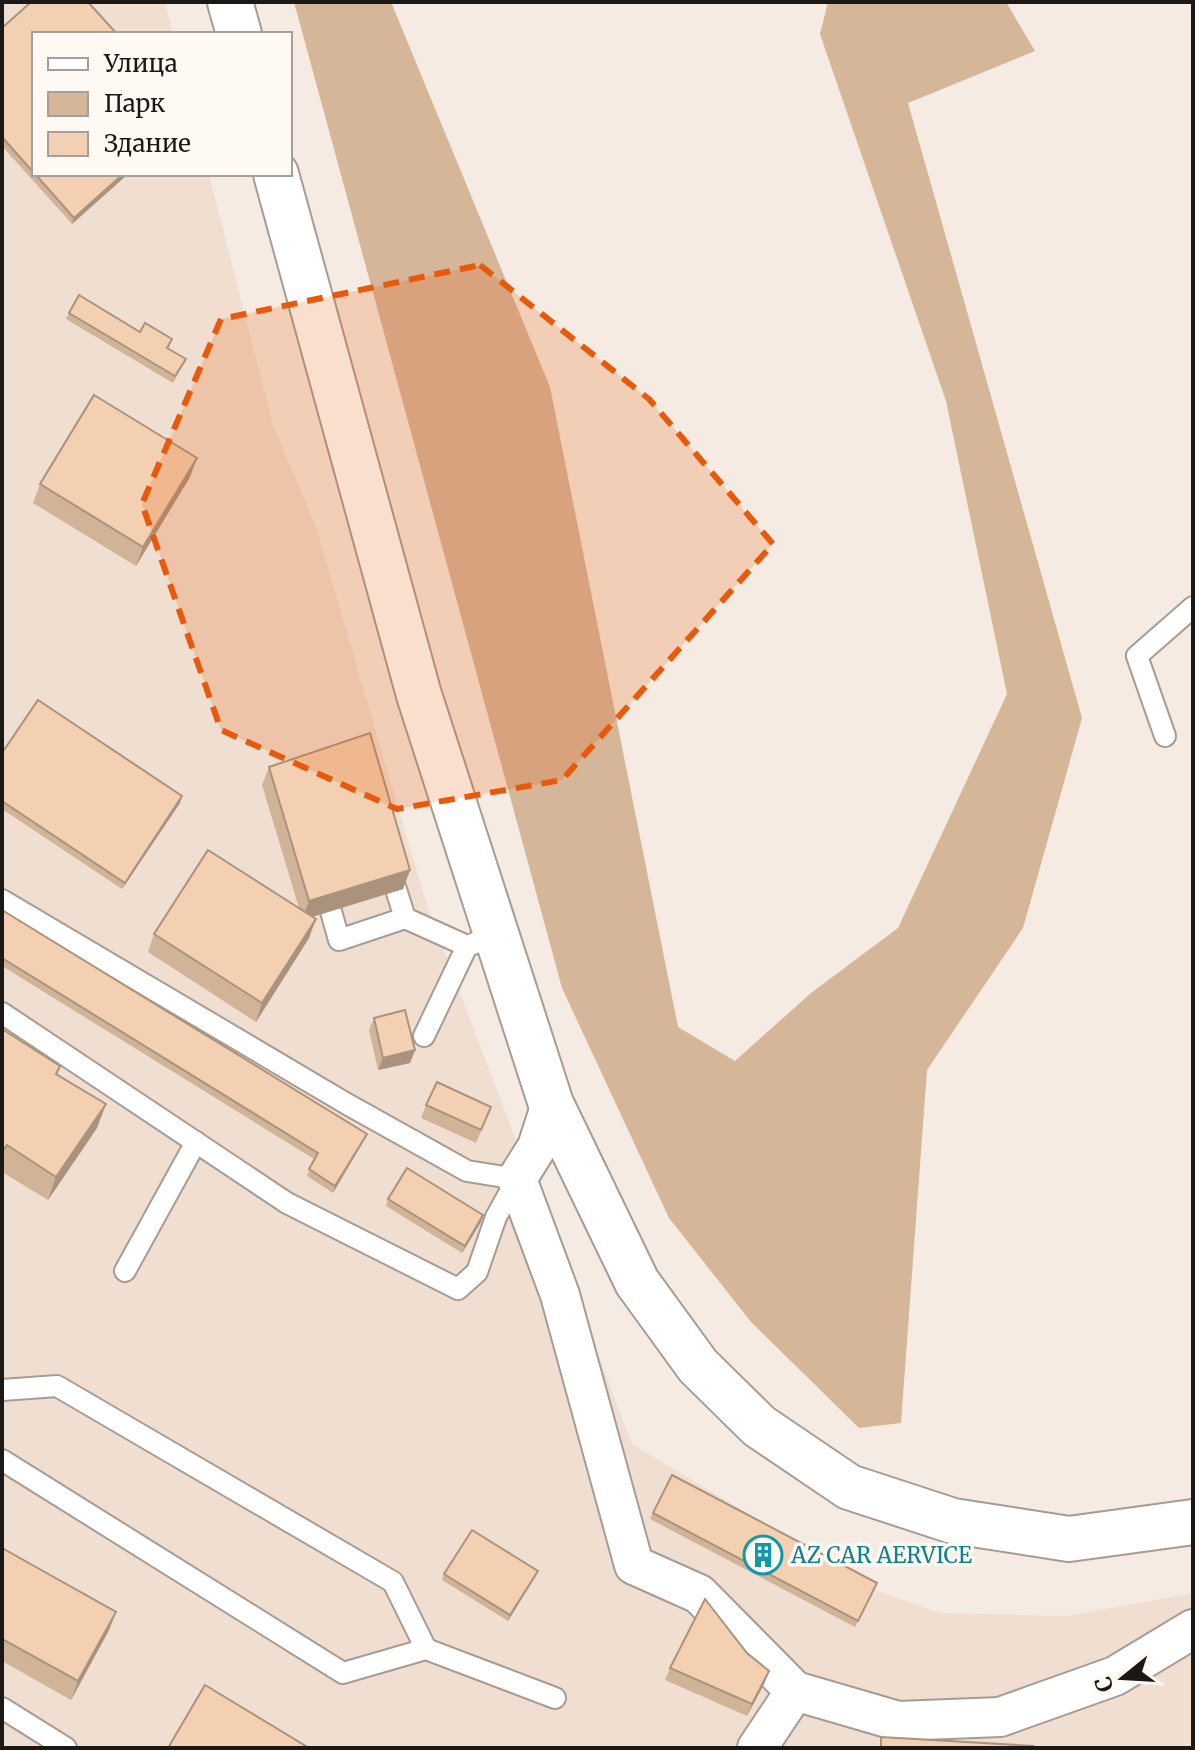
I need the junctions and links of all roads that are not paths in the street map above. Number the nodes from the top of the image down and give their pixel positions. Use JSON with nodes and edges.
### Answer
{"nodes":[{"id":1,"x":230,"y":2,"type":"edge"},
{"id":2,"x":238,"y":32,"type":"edge"},
{"id":3,"x":277,"y":176,"type":"edge"},
{"id":4,"x":1193,"y":607,"type":"edge"},
{"id":5,"x":1165,"y":736,"type":"dead end"},
{"id":6,"x":382,"y":844,"type":"edge"},
{"id":7,"x":317,"y":865,"type":"edge"},
{"id":8,"x":2,"y":900,"type":"edge"},
{"id":9,"x":405,"y":918,"type":"junction"},
{"id":10,"x":482,"y":941,"type":"junction"},
{"id":11,"x":2,"y":1013,"type":"edge"},
{"id":12,"x":424,"y":1036,"type":"dead end"},
{"id":13,"x":551,"y":1104,"type":"junction"},
{"id":14,"x":196,"y":1142,"type":"junction"},
{"id":15,"x":517,"y":1179,"type":"junction"},
{"id":16,"x":125,"y":1271,"type":"dead end"},
{"id":17,"x":2,"y":1390,"type":"edge"},
{"id":18,"x":2,"y":1460,"type":"edge"},
{"id":19,"x":1193,"y":1522,"type":"edge"},
{"id":20,"x":1193,"y":1629,"type":"edge"},
{"id":21,"x":426,"y":1649,"type":"junction"},
{"id":22,"x":795,"y":1691,"type":"junction"},
{"id":23,"x":555,"y":1698,"type":"dead end"},
{"id":24,"x":2,"y":1708,"type":"edge"},
{"id":25,"x":66,"y":1748,"type":"edge"},
{"id":26,"x":757,"y":1748,"type":"edge"}],
"edges":[{"from":1,"to":2,"type":"main road"},
{"from":3,"to":10,"type":"main road"},
{"from":4,"to":5,"type":"lane"},
{"from":6,"to":9,"type":"lane"},
{"from":7,"to":9,"type":"lane"},
{"from":8,"to":15,"type":"lane"},
{"from":9,"to":10,"type":"lane"},
{"from":10,"to":12,"type":"lane"},
{"from":10,"to":13,"type":"main road"},
{"from":11,"to":14,"type":"lane"},
{"from":13,"to":15,"type":"street"},
{"from":13,"to":19,"type":"main road"},
{"from":14,"to":15,"type":"lane"},
{"from":14,"to":16,"type":"lane"},
{"from":15,"to":22,"type":"street"},
{"from":17,"to":21,"type":"lane"},
{"from":18,"to":21,"type":"lane"},
{"from":20,"to":22,"type":"street"},
{"from":21,"to":23,"type":"lane"},
{"from":22,"to":26,"type":"street"},
{"from":24,"to":25,"type":"lane"}]}
